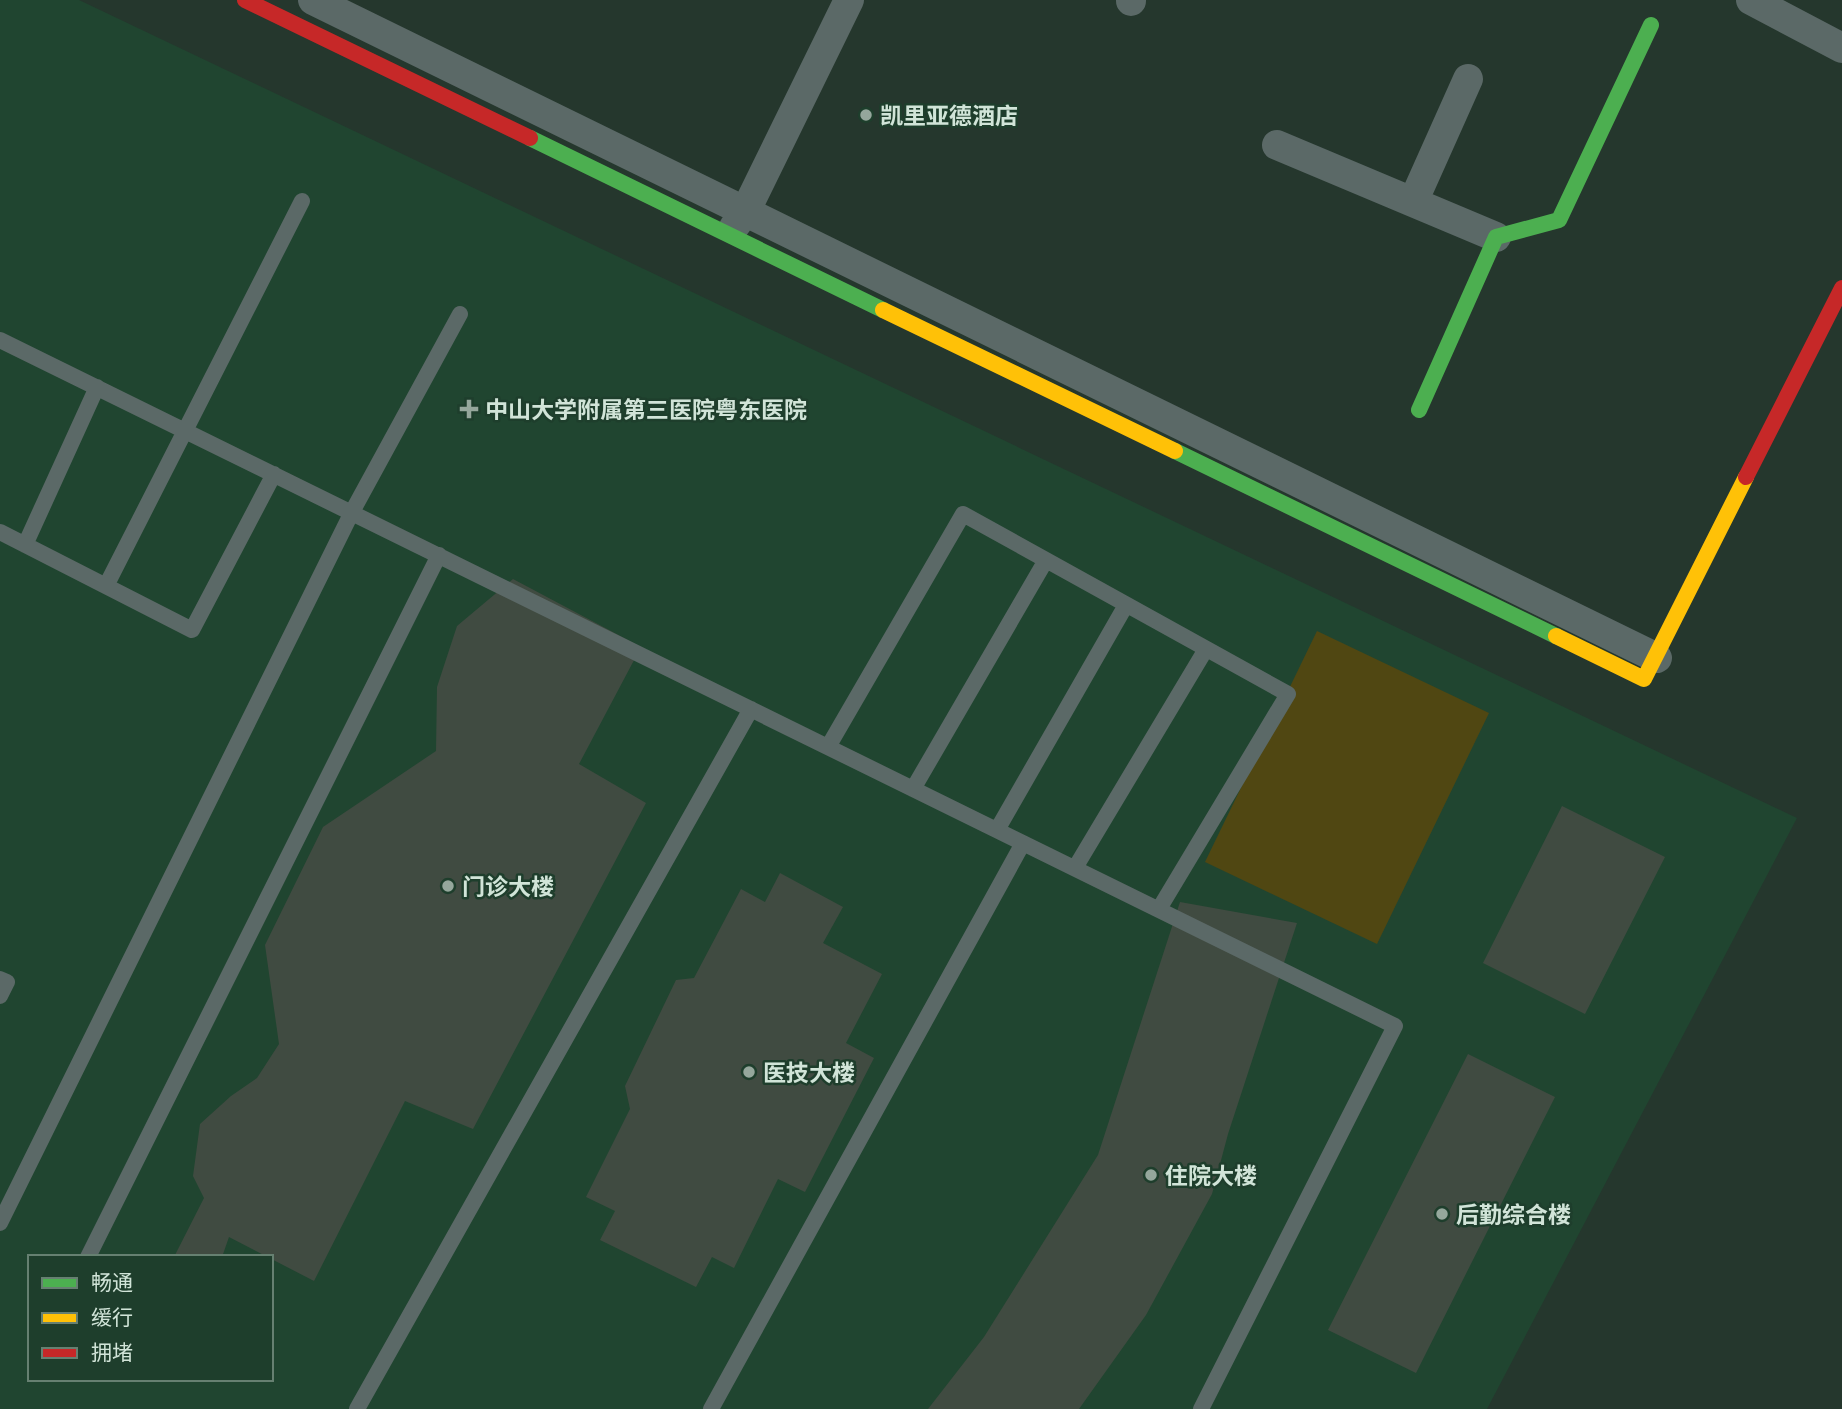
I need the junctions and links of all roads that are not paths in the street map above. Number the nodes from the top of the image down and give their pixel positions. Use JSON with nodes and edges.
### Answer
{"nodes":[{"id":1,"x":245,"y":0,"type":"edge"},
{"id":2,"x":313,"y":0,"type":"edge"},
{"id":3,"x":849,"y":0,"type":"edge"},
{"id":4,"x":1751,"y":0,"type":"edge"},
{"id":5,"x":1651,"y":24,"type":"dead end"},
{"id":6,"x":1842,"y":48,"type":"edge"},
{"id":7,"x":1468,"y":79,"type":"dead end"},
{"id":8,"x":1277,"y":145,"type":"dead end"},
{"id":9,"x":302,"y":201,"type":"dead end"},
{"id":10,"x":1413,"y":202,"type":"junction"},
{"id":11,"x":745,"y":212,"type":"junction"},
{"id":12,"x":728,"y":236,"type":"junction"},
{"id":13,"x":1496,"y":237,"type":"junction"},
{"id":14,"x":1842,"y":288,"type":"edge"},
{"id":15,"x":460,"y":314,"type":"dead end"},
{"id":16,"x":0,"y":340,"type":"edge"},
{"id":17,"x":97,"y":387,"type":"junction"},
{"id":18,"x":1419,"y":410,"type":"dead end"},
{"id":19,"x":185,"y":430,"type":"junction"},
{"id":20,"x":274,"y":474,"type":"junction"},
{"id":21,"x":352,"y":512,"type":"junction"},
{"id":22,"x":0,"y":532,"type":"edge"},
{"id":23,"x":24,"y":545,"type":"junction"},
{"id":24,"x":439,"y":555,"type":"junction"},
{"id":25,"x":1046,"y":560,"type":"junction"},
{"id":26,"x":106,"y":586,"type":"junction"},
{"id":27,"x":1126,"y":605,"type":"junction"},
{"id":28,"x":1206,"y":649,"type":"junction"},
{"id":29,"x":1657,"y":658,"type":"junction"},
{"id":30,"x":751,"y":709,"type":"junction"},
{"id":31,"x":828,"y":747,"type":"junction"},
{"id":32,"x":913,"y":789,"type":"junction"},
{"id":33,"x":997,"y":830,"type":"junction"},
{"id":34,"x":1023,"y":842,"type":"junction"},
{"id":35,"x":1075,"y":868,"type":"junction"},
{"id":36,"x":1159,"y":909,"type":"junction"},
{"id":37,"x":0,"y":979,"type":"edge"},
{"id":38,"x":0,"y":996,"type":"edge"},
{"id":39,"x":0,"y":1223,"type":"edge"},
{"id":40,"x":89,"y":1255,"type":"edge"},
{"id":41,"x":357,"y":1409,"type":"edge"},
{"id":42,"x":711,"y":1409,"type":"edge"},
{"id":43,"x":1201,"y":1409,"type":"edge"}],
"edges":[{"from":1,"to":12,"type":"street"},
{"from":2,"to":11,"type":"street"},
{"from":3,"to":11,"type":"street"},
{"from":4,"to":6,"type":"street"},
{"from":5,"to":13,"type":"street"},
{"from":7,"to":10,"type":"street"},
{"from":8,"to":10,"type":"street"},
{"from":9,"to":19,"type":"lane"},
{"from":10,"to":13,"type":"street"},
{"from":11,"to":12,"type":"street"},
{"from":11,"to":29,"type":"street"},
{"from":12,"to":29,"type":"street"},
{"from":13,"to":18,"type":"street"},
{"from":14,"to":29,"type":"street"},
{"from":15,"to":21,"type":"lane"},
{"from":16,"to":17,"type":"lane"},
{"from":17,"to":19,"type":"lane"},
{"from":17,"to":23,"type":"lane"},
{"from":19,"to":20,"type":"lane"},
{"from":19,"to":26,"type":"lane"},
{"from":20,"to":21,"type":"lane"},
{"from":20,"to":26,"type":"lane"},
{"from":21,"to":24,"type":"lane"},
{"from":21,"to":39,"type":"lane"},
{"from":22,"to":23,"type":"lane"},
{"from":23,"to":26,"type":"lane"},
{"from":24,"to":30,"type":"lane"},
{"from":24,"to":40,"type":"lane"},
{"from":25,"to":27,"type":"lane"},
{"from":25,"to":31,"type":"lane"},
{"from":25,"to":32,"type":"lane"},
{"from":27,"to":28,"type":"lane"},
{"from":27,"to":33,"type":"lane"},
{"from":28,"to":35,"type":"lane"},
{"from":28,"to":36,"type":"lane"},
{"from":30,"to":31,"type":"lane"},
{"from":30,"to":41,"type":"lane"},
{"from":31,"to":32,"type":"lane"},
{"from":32,"to":33,"type":"lane"},
{"from":33,"to":34,"type":"lane"},
{"from":34,"to":35,"type":"lane"},
{"from":34,"to":42,"type":"lane"},
{"from":35,"to":36,"type":"lane"},
{"from":36,"to":43,"type":"lane"},
{"from":37,"to":38,"type":"lane"}]}
